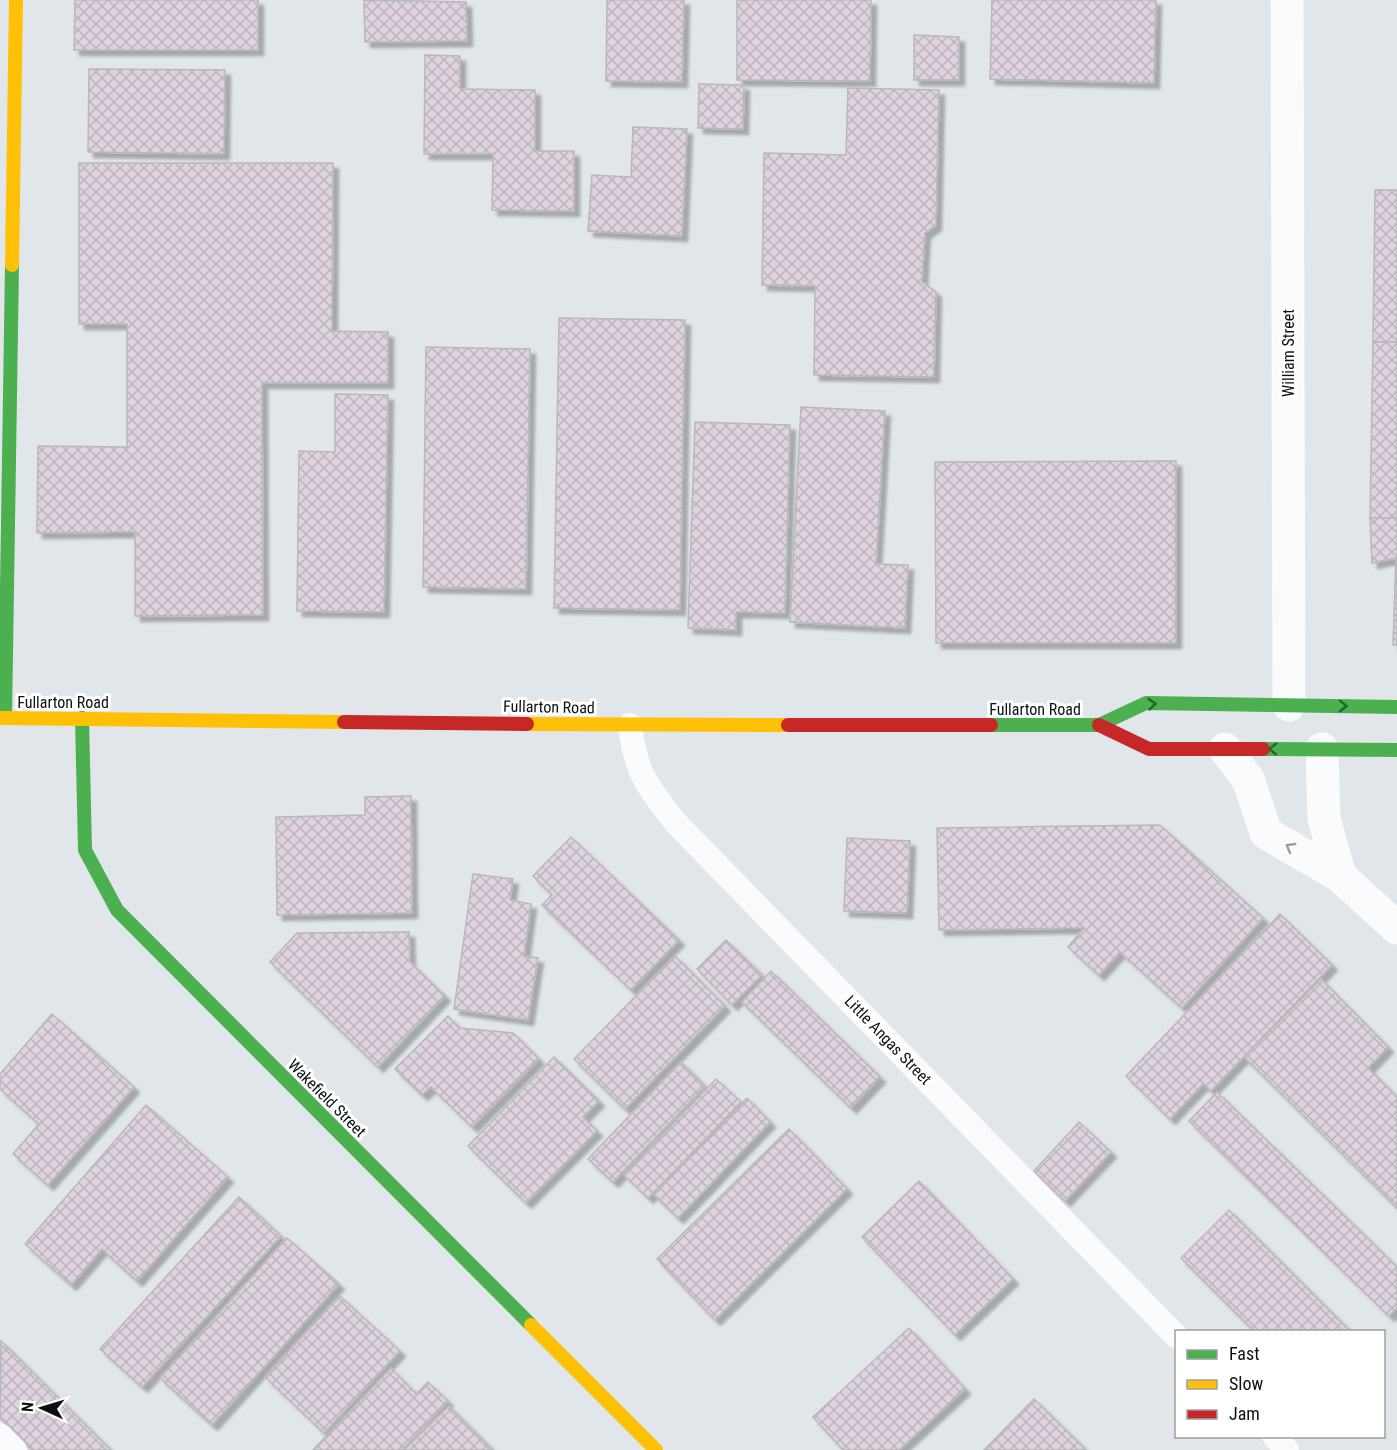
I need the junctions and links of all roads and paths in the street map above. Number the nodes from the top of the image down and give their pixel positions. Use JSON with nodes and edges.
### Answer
{"nodes":[{"id":1,"x":16,"y":0,"type":"edge"},
{"id":2,"x":1287,"y":0,"type":"edge"},
{"id":3,"x":1289,"y":705,"type":"junction"},
{"id":4,"x":1397,"y":707,"type":"edge"},
{"id":5,"x":2,"y":718,"type":"edge"},
{"id":6,"x":82,"y":718,"type":"junction"},
{"id":7,"x":630,"y":725,"type":"junction"},
{"id":8,"x":1099,"y":725,"type":"junction"},
{"id":9,"x":1225,"y":749,"type":"junction"},
{"id":10,"x":1322,"y":749,"type":"junction"},
{"id":11,"x":1397,"y":750,"type":"edge"},
{"id":12,"x":1340,"y":876,"type":"junction"},
{"id":13,"x":1397,"y":928,"type":"edge"},
{"id":14,"x":1175,"y":1335,"type":"edge"},
{"id":15,"x":0,"y":1435,"type":"edge"},
{"id":16,"x":1275,"y":1438,"type":"edge"},
{"id":17,"x":15,"y":1450,"type":"edge"},
{"id":18,"x":656,"y":1450,"type":"edge"},
{"id":19,"x":1287,"y":1450,"type":"edge"}],
"edges":[{"from":1,"to":5,"type":"main road"},
{"from":2,"to":3,"type":"street","name":"William Street"},
{"from":3,"to":4,"type":"main road","name":"Fullarton Road","one_way":true},
{"from":8,"to":3,"type":"main road","name":"Fullarton Road","one_way":true},
{"from":5,"to":6,"type":"main road","name":"Fullarton Road"},
{"from":6,"to":7,"type":"main road","name":"Fullarton Road"},
{"from":6,"to":18,"type":"main road","name":"Wakefield Street"},
{"from":7,"to":8,"type":"main road","name":"Fullarton Road"},
{"from":7,"to":14,"type":"lane","name":"Little Angas Street"},
{"from":8,"to":9,"type":"main road","name":"Fullarton Road"},
{"from":10,"to":9,"type":"main road","name":"Fullarton Road","one_way":true},
{"from":12,"to":9,"type":"street","one_way":true},
{"from":10,"to":11,"type":"main road","name":"Fullarton Road"},
{"from":10,"to":12,"type":"street"},
{"from":12,"to":13,"type":"street"},
{"from":15,"to":17,"type":"lane"},
{"from":16,"to":19,"type":"lane"}]}
